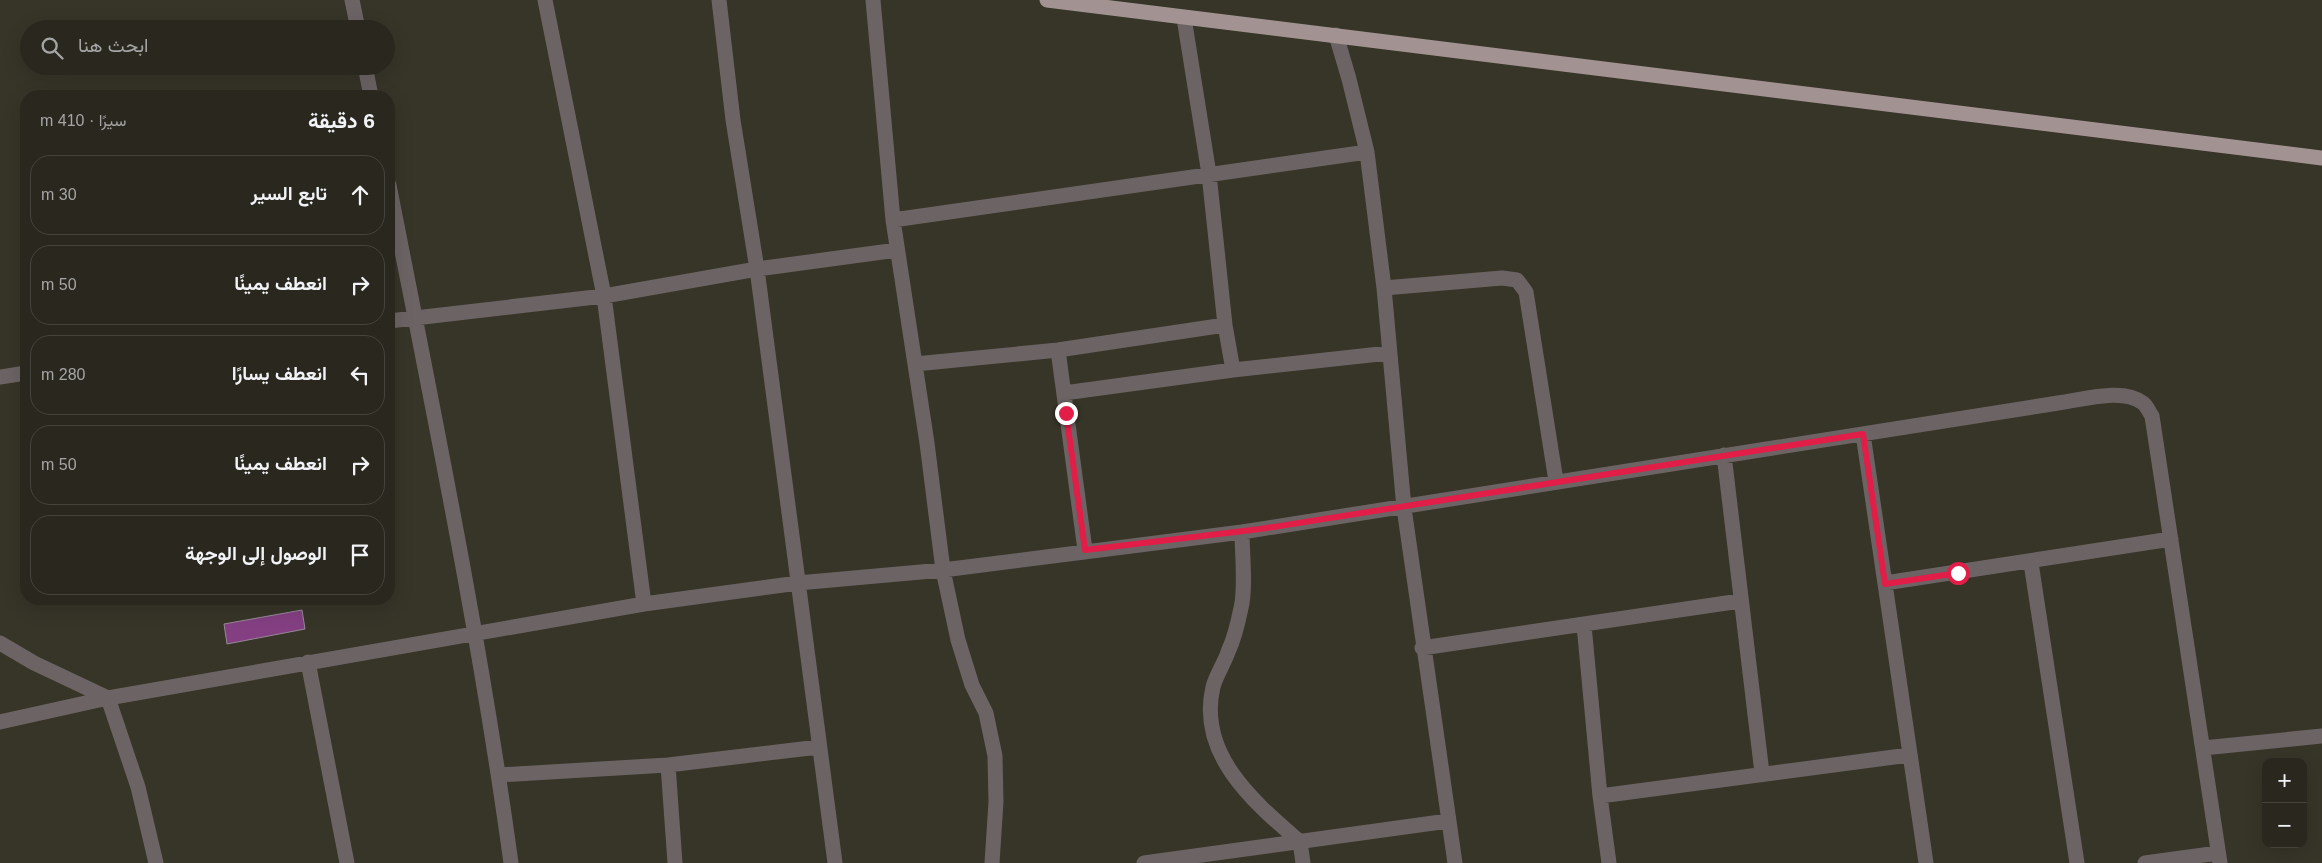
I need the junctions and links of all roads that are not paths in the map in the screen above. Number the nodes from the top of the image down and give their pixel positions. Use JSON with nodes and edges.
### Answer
{"nodes":[{"id":1,"x":352,"y":0,"type":"edge"},
{"id":2,"x":545,"y":0,"type":"edge"},
{"id":3,"x":719,"y":0,"type":"edge"},
{"id":4,"x":872,"y":0,"type":"edge"},
{"id":5,"x":1047,"y":0,"type":"edge"},
{"id":6,"x":1135,"y":5,"type":"edge"},
{"id":7,"x":1184,"y":18,"type":"junction"},
{"id":8,"x":356,"y":20,"type":"edge"},
{"id":9,"x":1336,"y":36,"type":"junction"},
{"id":10,"x":367,"y":75,"type":"edge"},
{"id":11,"x":370,"y":90,"type":"edge"},
{"id":12,"x":1367,"y":152,"type":"junction"},
{"id":13,"x":2322,"y":158,"type":"edge"},
{"id":14,"x":1209,"y":174,"type":"junction"},
{"id":15,"x":395,"y":216,"type":"edge"},
{"id":16,"x":893,"y":220,"type":"junction"},
{"id":17,"x":897,"y":250,"type":"junction"},
{"id":18,"x":758,"y":270,"type":"junction"},
{"id":19,"x":1384,"y":288,"type":"junction"},
{"id":20,"x":604,"y":296,"type":"junction"},
{"id":21,"x":415,"y":317,"type":"junction"},
{"id":22,"x":395,"y":320,"type":"edge"},
{"id":23,"x":1225,"y":325,"type":"junction"},
{"id":24,"x":1058,"y":350,"type":"junction"},
{"id":25,"x":1389,"y":353,"type":"junction"},
{"id":26,"x":915,"y":364,"type":"junction"},
{"id":27,"x":1233,"y":370,"type":"junction"},
{"id":28,"x":20,"y":375,"type":"edge"},
{"id":29,"x":0,"y":377,"type":"edge"},
{"id":30,"x":1064,"y":393,"type":"junction"},
{"id":31,"x":1863,"y":434,"type":"junction"},
{"id":32,"x":1724,"y":455,"type":"junction"},
{"id":33,"x":1556,"y":481,"type":"junction"},
{"id":34,"x":1404,"y":508,"type":"junction"},
{"id":35,"x":1242,"y":532,"type":"junction"},
{"id":36,"x":2171,"y":540,"type":"junction"},
{"id":37,"x":1085,"y":550,"type":"junction"},
{"id":38,"x":2031,"y":563,"type":"junction"},
{"id":39,"x":943,"y":570,"type":"junction"},
{"id":40,"x":798,"y":583,"type":"junction"},
{"id":41,"x":1885,"y":584,"type":"junction"},
{"id":42,"x":1740,"y":601,"type":"junction"},
{"id":43,"x":644,"y":604,"type":"junction"},
{"id":44,"x":1584,"y":625,"type":"junction"},
{"id":45,"x":475,"y":634,"type":"junction"},
{"id":46,"x":0,"y":643,"type":"edge"},
{"id":47,"x":1422,"y":648,"type":"junction"},
{"id":48,"x":308,"y":662,"type":"junction"},
{"id":49,"x":108,"y":698,"type":"junction"},
{"id":50,"x":0,"y":722,"type":"edge"},
{"id":51,"x":2322,"y":736,"type":"edge"},
{"id":52,"x":819,"y":747,"type":"junction"},
{"id":53,"x":2202,"y":748,"type":"junction"},
{"id":54,"x":1909,"y":755,"type":"junction"},
{"id":55,"x":668,"y":765,"type":"junction"},
{"id":56,"x":1762,"y":774,"type":"junction"},
{"id":57,"x":499,"y":775,"type":"junction"},
{"id":58,"x":1600,"y":796,"type":"junction"},
{"id":59,"x":1448,"y":821,"type":"junction"},
{"id":60,"x":1300,"y":842,"type":"junction"},
{"id":61,"x":2219,"y":858,"type":"edge"},
{"id":62,"x":156,"y":863,"type":"edge"},
{"id":63,"x":347,"y":863,"type":"edge"},
{"id":64,"x":510,"y":863,"type":"edge"},
{"id":65,"x":675,"y":863,"type":"edge"},
{"id":66,"x":835,"y":863,"type":"edge"},
{"id":67,"x":992,"y":863,"type":"edge"},
{"id":68,"x":1144,"y":863,"type":"edge"},
{"id":69,"x":1303,"y":863,"type":"edge"},
{"id":70,"x":1454,"y":863,"type":"edge"},
{"id":71,"x":1609,"y":863,"type":"edge"},
{"id":72,"x":1926,"y":863,"type":"edge"},
{"id":73,"x":2077,"y":863,"type":"edge"},
{"id":74,"x":2145,"y":863,"type":"edge"}],
"edges":[{"from":1,"to":8,"type":"street"},
{"from":2,"to":20,"type":"street"},
{"from":3,"to":18,"type":"street"},
{"from":4,"to":16,"type":"street"},
{"from":5,"to":6,"type":"main road"},
{"from":6,"to":7,"type":"main road"},
{"from":7,"to":9,"type":"main road"},
{"from":7,"to":14,"type":"street"},
{"from":9,"to":12,"type":"street"},
{"from":9,"to":13,"type":"main road"},
{"from":10,"to":11,"type":"street"},
{"from":12,"to":14,"type":"street"},
{"from":12,"to":19,"type":"street"},
{"from":14,"to":16,"type":"street"},
{"from":14,"to":23,"type":"street"},
{"from":15,"to":21,"type":"street"},
{"from":16,"to":17,"type":"street"},
{"from":17,"to":18,"type":"street"},
{"from":17,"to":26,"type":"street"},
{"from":18,"to":20,"type":"street"},
{"from":18,"to":40,"type":"street"},
{"from":19,"to":25,"type":"street"},
{"from":19,"to":33,"type":"street"},
{"from":20,"to":21,"type":"street"},
{"from":20,"to":43,"type":"street"},
{"from":21,"to":22,"type":"street"},
{"from":21,"to":45,"type":"street"},
{"from":23,"to":24,"type":"street"},
{"from":23,"to":27,"type":"street"},
{"from":24,"to":26,"type":"street"},
{"from":24,"to":30,"type":"street"},
{"from":25,"to":27,"type":"street"},
{"from":25,"to":34,"type":"street"},
{"from":26,"to":39,"type":"street"},
{"from":27,"to":30,"type":"street"},
{"from":28,"to":29,"type":"street"},
{"from":30,"to":37,"type":"street"},
{"from":31,"to":32,"type":"street"},
{"from":31,"to":36,"type":"street"},
{"from":31,"to":41,"type":"street"},
{"from":32,"to":33,"type":"street"},
{"from":32,"to":42,"type":"street"},
{"from":33,"to":34,"type":"street"},
{"from":34,"to":35,"type":"street"},
{"from":34,"to":47,"type":"street"},
{"from":35,"to":37,"type":"street"},
{"from":35,"to":60,"type":"street"},
{"from":36,"to":38,"type":"street"},
{"from":36,"to":53,"type":"street"},
{"from":37,"to":39,"type":"street"},
{"from":38,"to":41,"type":"street"},
{"from":38,"to":73,"type":"street"},
{"from":39,"to":40,"type":"street"},
{"from":39,"to":67,"type":"street"},
{"from":40,"to":43,"type":"street"},
{"from":40,"to":52,"type":"street"},
{"from":41,"to":54,"type":"street"},
{"from":42,"to":44,"type":"street"},
{"from":42,"to":56,"type":"street"},
{"from":43,"to":45,"type":"street"},
{"from":44,"to":47,"type":"street"},
{"from":44,"to":58,"type":"street"},
{"from":45,"to":48,"type":"street"},
{"from":45,"to":57,"type":"street"},
{"from":46,"to":49,"type":"street"},
{"from":47,"to":59,"type":"street"},
{"from":48,"to":49,"type":"street"},
{"from":48,"to":63,"type":"street"},
{"from":49,"to":50,"type":"street"},
{"from":49,"to":62,"type":"street"},
{"from":51,"to":53,"type":"street"},
{"from":52,"to":55,"type":"street"},
{"from":52,"to":66,"type":"street"},
{"from":53,"to":61,"type":"street"},
{"from":54,"to":56,"type":"street"},
{"from":54,"to":72,"type":"street"},
{"from":55,"to":57,"type":"street"},
{"from":55,"to":65,"type":"street"},
{"from":56,"to":58,"type":"street"},
{"from":57,"to":64,"type":"street"},
{"from":58,"to":71,"type":"street"},
{"from":59,"to":60,"type":"street"},
{"from":59,"to":70,"type":"street"},
{"from":60,"to":68,"type":"street"},
{"from":60,"to":69,"type":"street"},
{"from":61,"to":74,"type":"street"}]}
